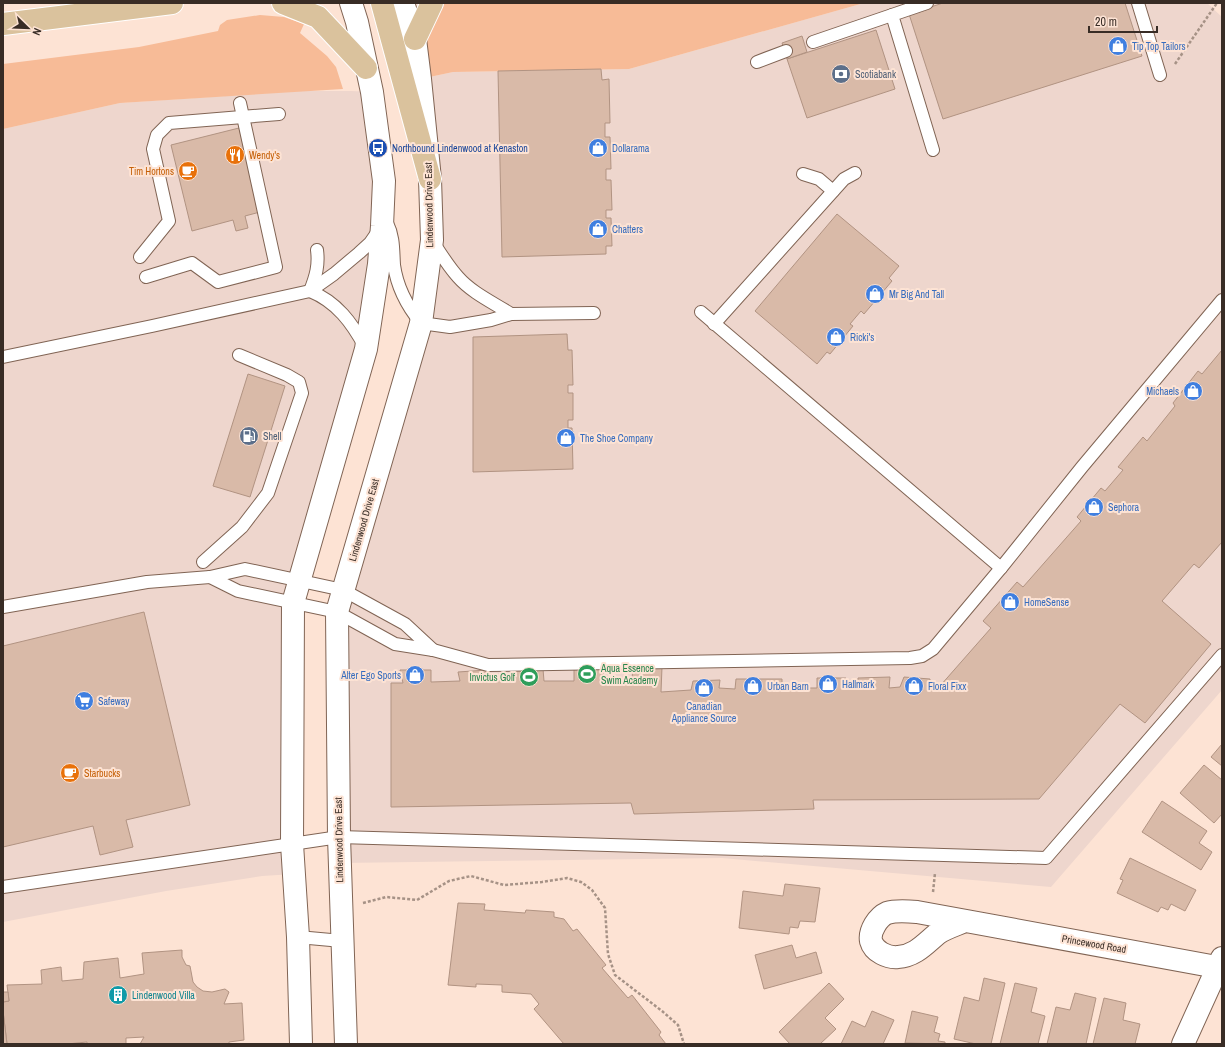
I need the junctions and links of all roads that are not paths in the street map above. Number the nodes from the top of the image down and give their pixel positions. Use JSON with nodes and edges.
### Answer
{"nodes":[{"id":1,"x":172,"y":3,"type":"edge"},
{"id":2,"x":283,"y":3,"type":"edge"},
{"id":3,"x":351,"y":3,"type":"edge"},
{"id":4,"x":382,"y":3,"type":"edge"},
{"id":5,"x":403,"y":3,"type":"edge"},
{"id":6,"x":432,"y":3,"type":"edge"},
{"id":7,"x":927,"y":3,"type":"edge"},
{"id":8,"x":1138,"y":3,"type":"edge"},
{"id":9,"x":892,"y":15,"type":"junction"},
{"id":10,"x":3,"y":24,"type":"edge"},
{"id":11,"x":414,"y":39,"type":"junction"},
{"id":12,"x":813,"y":42,"type":"dead end"},
{"id":13,"x":786,"y":51,"type":"dead end"},
{"id":14,"x":757,"y":62,"type":"dead end"},
{"id":15,"x":366,"y":68,"type":"junction"},
{"id":16,"x":1160,"y":75,"type":"dead end"},
{"id":17,"x":240,"y":103,"type":"dead end"},
{"id":18,"x":279,"y":114,"type":"dead end"},
{"id":19,"x":244,"y":118,"type":"junction"},
{"id":20,"x":933,"y":150,"type":"dead end"},
{"id":21,"x":855,"y":173,"type":"dead end"},
{"id":22,"x":803,"y":174,"type":"dead end"},
{"id":23,"x":430,"y":179,"type":"junction"},
{"id":24,"x":833,"y":191,"type":"junction"},
{"id":25,"x":382,"y":220,"type":"junction"},
{"id":26,"x":432,"y":240,"type":"junction"},
{"id":27,"x":317,"y":250,"type":"dead end"},
{"id":28,"x":140,"y":257,"type":"dead end"},
{"id":29,"x":146,"y":278,"type":"dead end"},
{"id":30,"x":310,"y":291,"type":"junction"},
{"id":31,"x":1222,"y":300,"type":"edge"},
{"id":32,"x":701,"y":312,"type":"dead end"},
{"id":33,"x":594,"y":313,"type":"dead end"},
{"id":34,"x":511,"y":314,"type":"junction"},
{"id":35,"x":421,"y":323,"type":"junction"},
{"id":36,"x":714,"y":324,"type":"junction"},
{"id":37,"x":366,"y":349,"type":"junction"},
{"id":38,"x":239,"y":355,"type":"dead end"},
{"id":39,"x":3,"y":357,"type":"edge"},
{"id":40,"x":203,"y":562,"type":"dead end"},
{"id":41,"x":1001,"y":568,"type":"junction"},
{"id":42,"x":210,"y":577,"type":"junction"},
{"id":43,"x":299,"y":581,"type":"junction"},
{"id":44,"x":343,"y":590,"type":"junction"},
{"id":45,"x":293,"y":603,"type":"junction"},
{"id":46,"x":3,"y":607,"type":"edge"},
{"id":47,"x":337,"y":612,"type":"junction"},
{"id":48,"x":433,"y":650,"type":"junction"},
{"id":49,"x":1222,"y":655,"type":"edge"},
{"id":50,"x":339,"y":837,"type":"junction"},
{"id":51,"x":292,"y":844,"type":"junction"},
{"id":52,"x":3,"y":887,"type":"edge"},
{"id":53,"x":965,"y":921,"type":"junction"},
{"id":54,"x":298,"y":936,"type":"junction"},
{"id":55,"x":342,"y":941,"type":"junction"},
{"id":56,"x":1221,"y":964,"type":"edge"},
{"id":57,"x":301,"y":1044,"type":"edge"},
{"id":58,"x":346,"y":1044,"type":"edge"},
{"id":59,"x":1183,"y":1044,"type":"edge"}],
"edges":[{"from":1,"to":10,"type":"main road"},
{"from":2,"to":15,"type":"main road"},
{"from":3,"to":15,"type":"street"},
{"from":4,"to":23,"type":"main road"},
{"from":5,"to":11,"type":"street","name":"Lindenwood Drive East"},
{"from":6,"to":11,"type":"main road"},
{"from":7,"to":9,"type":"lane"},
{"from":8,"to":16,"type":"lane"},
{"from":9,"to":12,"type":"lane"},
{"from":9,"to":20,"type":"lane"},
{"from":11,"to":23,"type":"street","name":"Lindenwood Drive East"},
{"from":13,"to":14,"type":"lane"},
{"from":15,"to":25,"type":"street"},
{"from":17,"to":19,"type":"lane"},
{"from":18,"to":19,"type":"lane"},
{"from":19,"to":28,"type":"lane"},
{"from":19,"to":29,"type":"lane"},
{"from":21,"to":24,"type":"lane"},
{"from":22,"to":24,"type":"lane"},
{"from":23,"to":26,"type":"street","name":"Lindenwood Drive East"},
{"from":24,"to":36,"type":"lane"},
{"from":25,"to":30,"type":"lane"},
{"from":25,"to":35,"type":"lane"},
{"from":25,"to":37,"type":"street"},
{"from":26,"to":34,"type":"lane"},
{"from":26,"to":35,"type":"street","name":"Lindenwood Drive East"},
{"from":27,"to":30,"type":"lane"},
{"from":30,"to":37,"type":"lane"},
{"from":30,"to":39,"type":"lane"},
{"from":31,"to":41,"type":"lane"},
{"from":32,"to":36,"type":"lane"},
{"from":33,"to":34,"type":"lane"},
{"from":34,"to":35,"type":"lane"},
{"from":35,"to":44,"type":"street","name":"Lindenwood Drive East"},
{"from":36,"to":41,"type":"lane"},
{"from":37,"to":43,"type":"street"},
{"from":38,"to":40,"type":"lane"},
{"from":41,"to":48,"type":"lane"},
{"from":42,"to":43,"type":"lane"},
{"from":42,"to":45,"type":"lane"},
{"from":42,"to":46,"type":"lane"},
{"from":43,"to":44,"type":"lane"},
{"from":43,"to":45,"type":"street"},
{"from":44,"to":47,"type":"street","name":"Lindenwood Drive East"},
{"from":44,"to":48,"type":"lane"},
{"from":45,"to":47,"type":"lane"},
{"from":45,"to":51,"type":"street"},
{"from":47,"to":48,"type":"lane"},
{"from":47,"to":50,"type":"street","name":"Lindenwood Drive East"},
{"from":49,"to":50,"type":"lane"},
{"from":50,"to":51,"type":"lane"},
{"from":50,"to":55,"type":"street","name":"Lindenwood Drive East"},
{"from":51,"to":52,"type":"lane"},
{"from":51,"to":54,"type":"street"},
{"from":53,"to":53,"type":"street","name":"Princewood Road"},
{"from":53,"to":56,"type":"street","name":"Princewood Road"},
{"from":54,"to":55,"type":"lane"},
{"from":54,"to":57,"type":"street"},
{"from":55,"to":58,"type":"street","name":"Lindenwood Drive East"},
{"from":56,"to":59,"type":"street"}]}
